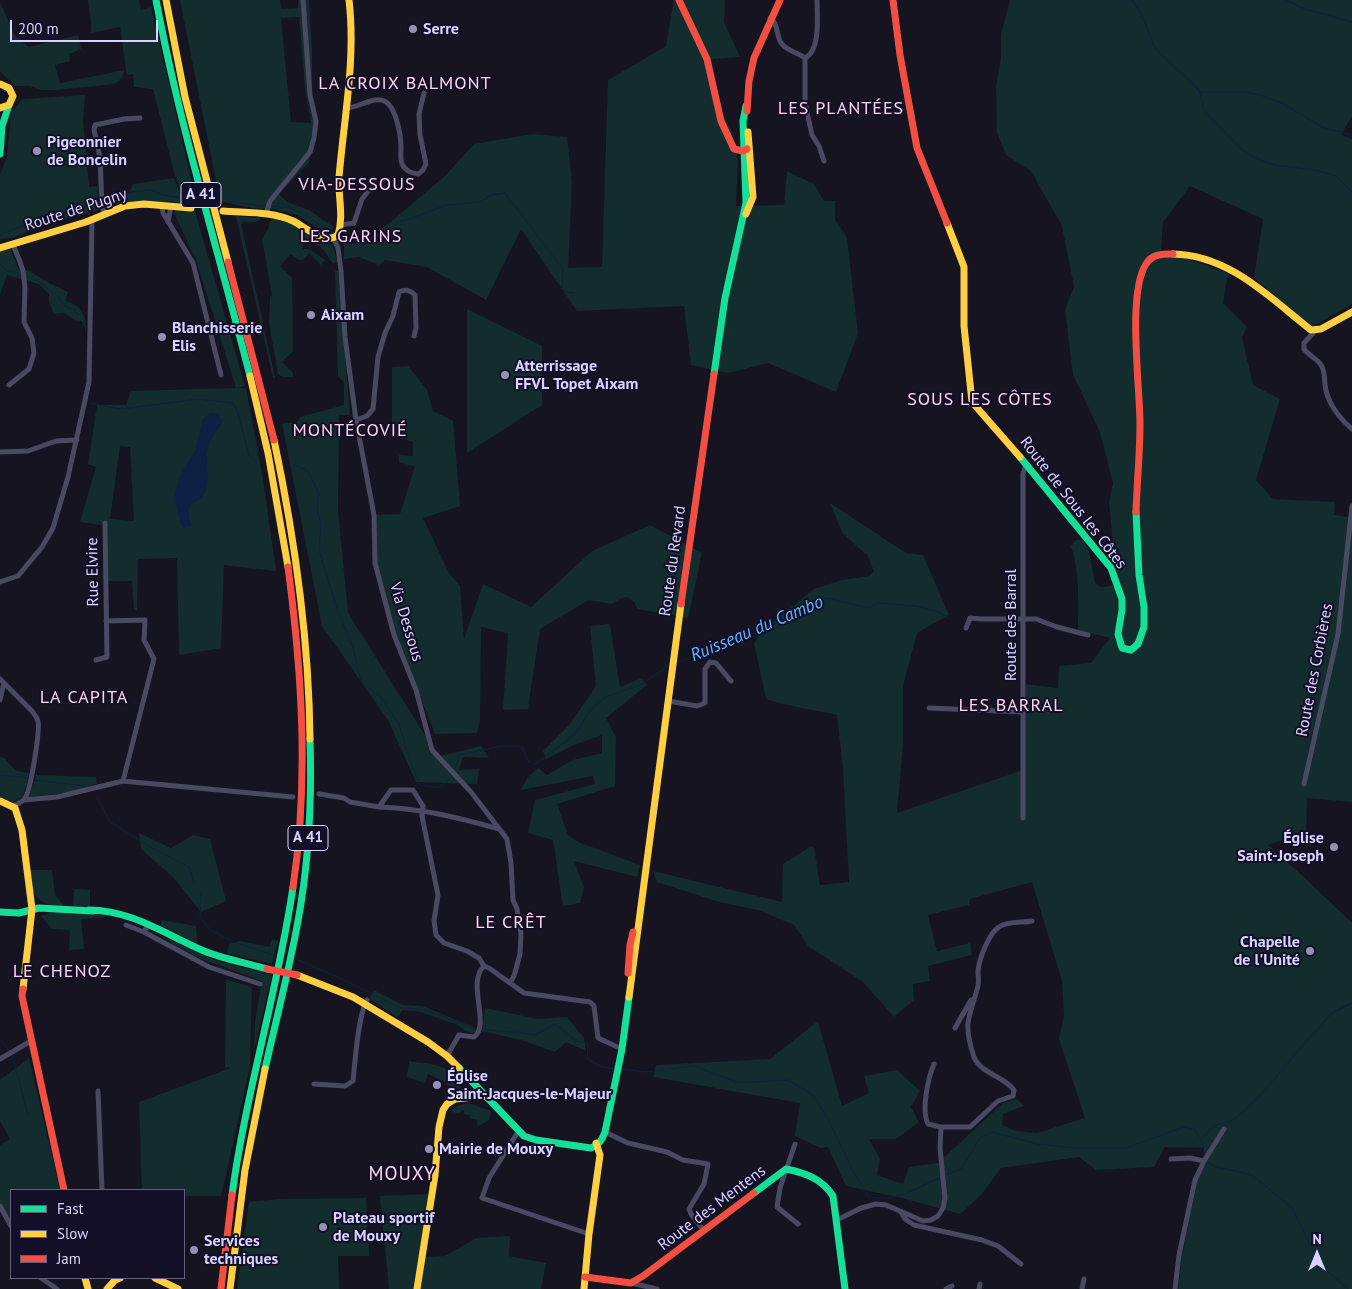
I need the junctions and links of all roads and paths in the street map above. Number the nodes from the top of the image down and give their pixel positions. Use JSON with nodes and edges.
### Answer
{"nodes":[{"id":1,"x":156,"y":0,"type":"edge"},
{"id":2,"x":166,"y":0,"type":"edge"},
{"id":3,"x":303,"y":0,"type":"edge"},
{"id":4,"x":349,"y":0,"type":"edge"},
{"id":5,"x":679,"y":0,"type":"edge"},
{"id":6,"x":775,"y":0,"type":"edge"},
{"id":7,"x":780,"y":0,"type":"edge"},
{"id":8,"x":817,"y":0,"type":"edge"},
{"id":9,"x":894,"y":0,"type":"edge"},
{"id":10,"x":771,"y":18,"type":"junction"},
{"id":11,"x":805,"y":58,"type":"junction"},
{"id":12,"x":1,"y":83,"type":"edge"},
{"id":13,"x":424,"y":93,"type":"dead end"},
{"id":14,"x":9,"y":105,"type":"junction"},
{"id":15,"x":0,"y":108,"type":"edge"},
{"id":16,"x":346,"y":108,"type":"junction"},
{"id":17,"x":140,"y":118,"type":"dead end"},
{"id":18,"x":1,"y":123,"type":"edge"},
{"id":19,"x":745,"y":147,"type":"junction"},
{"id":20,"x":0,"y":154,"type":"edge"},
{"id":21,"x":824,"y":161,"type":"dead end"},
{"id":22,"x":370,"y":189,"type":"dead end"},
{"id":23,"x":162,"y":206,"type":"junction"},
{"id":24,"x":171,"y":206,"type":"junction"},
{"id":25,"x":191,"y":208,"type":"dead end"},
{"id":26,"x":267,"y":208,"type":"junction"},
{"id":27,"x":103,"y":210,"type":"junction"},
{"id":28,"x":223,"y":211,"type":"dead end"},
{"id":29,"x":92,"y":220,"type":"junction"},
{"id":30,"x":168,"y":222,"type":"junction"},
{"id":31,"x":341,"y":225,"type":"junction"},
{"id":32,"x":334,"y":239,"type":"junction"},
{"id":33,"x":13,"y":245,"type":"junction"},
{"id":34,"x":0,"y":248,"type":"edge"},
{"id":35,"x":1352,"y":312,"type":"edge"},
{"id":36,"x":1315,"y":331,"type":"junction"},
{"id":37,"x":414,"y":336,"type":"dead end"},
{"id":38,"x":222,"y":375,"type":"dead end"},
{"id":39,"x":8,"y":385,"type":"dead end"},
{"id":40,"x":356,"y":420,"type":"junction"},
{"id":41,"x":1352,"y":430,"type":"edge"},
{"id":42,"x":77,"y":440,"type":"junction"},
{"id":43,"x":0,"y":452,"type":"edge"},
{"id":44,"x":1026,"y":464,"type":"junction"},
{"id":45,"x":1352,"y":506,"type":"edge"},
{"id":46,"x":105,"y":524,"type":"dead end"},
{"id":47,"x":0,"y":582,"type":"edge"},
{"id":48,"x":1023,"y":618,"type":"junction"},
{"id":49,"x":106,"y":621,"type":"junction"},
{"id":50,"x":966,"y":628,"type":"dead end"},
{"id":51,"x":1088,"y":635,"type":"dead end"},
{"id":52,"x":96,"y":660,"type":"dead end"},
{"id":53,"x":2,"y":681,"type":"edge"},
{"id":54,"x":732,"y":681,"type":"dead end"},
{"id":55,"x":0,"y":700,"type":"edge"},
{"id":56,"x":668,"y":701,"type":"junction"},
{"id":57,"x":929,"y":708,"type":"dead end"},
{"id":58,"x":1023,"y":712,"type":"junction"},
{"id":59,"x":123,"y":781,"type":"junction"},
{"id":60,"x":1304,"y":784,"type":"dead end"},
{"id":61,"x":319,"y":794,"type":"dead end"},
{"id":62,"x":293,"y":797,"type":"dead end"},
{"id":63,"x":0,"y":801,"type":"edge"},
{"id":64,"x":21,"y":803,"type":"junction"},
{"id":65,"x":379,"y":807,"type":"junction"},
{"id":66,"x":1024,"y":818,"type":"dead end"},
{"id":67,"x":500,"y":829,"type":"junction"},
{"id":68,"x":32,"y":909,"type":"junction"},
{"id":69,"x":0,"y":912,"type":"edge"},
{"id":70,"x":1032,"y":921,"type":"dead end"},
{"id":71,"x":126,"y":925,"type":"dead end"},
{"id":72,"x":148,"y":925,"type":"junction"},
{"id":73,"x":144,"y":932,"type":"junction"},
{"id":74,"x":484,"y":966,"type":"junction"},
{"id":75,"x":510,"y":983,"type":"junction"},
{"id":76,"x":260,"y":984,"type":"dead end"},
{"id":77,"x":975,"y":994,"type":"junction"},
{"id":78,"x":366,"y":1002,"type":"junction"},
{"id":79,"x":955,"y":1028,"type":"dead end"},
{"id":80,"x":31,"y":1041,"type":"junction"},
{"id":81,"x":622,"y":1048,"type":"junction"},
{"id":82,"x":447,"y":1056,"type":"junction"},
{"id":83,"x":0,"y":1059,"type":"edge"},
{"id":84,"x":934,"y":1064,"type":"dead end"},
{"id":85,"x":314,"y":1084,"type":"dead end"},
{"id":86,"x":98,"y":1091,"type":"dead end"},
{"id":87,"x":484,"y":1096,"type":"junction"},
{"id":88,"x":940,"y":1127,"type":"junction"},
{"id":89,"x":605,"y":1128,"type":"junction"},
{"id":90,"x":1224,"y":1129,"type":"dead end"},
{"id":91,"x":518,"y":1132,"type":"junction"},
{"id":92,"x":597,"y":1144,"type":"junction"},
{"id":93,"x":796,"y":1144,"type":"dead end"},
{"id":94,"x":1172,"y":1159,"type":"dead end"},
{"id":95,"x":1205,"y":1160,"type":"junction"},
{"id":96,"x":786,"y":1169,"type":"junction"},
{"id":97,"x":64,"y":1189,"type":"edge"},
{"id":98,"x":102,"y":1189,"type":"edge"},
{"id":99,"x":0,"y":1206,"type":"edge"},
{"id":100,"x":901,"y":1212,"type":"junction"},
{"id":101,"x":837,"y":1220,"type":"junction"},
{"id":102,"x":10,"y":1224,"type":"edge"},
{"id":103,"x":798,"y":1224,"type":"dead end"},
{"id":104,"x":704,"y":1231,"type":"junction"},
{"id":105,"x":589,"y":1234,"type":"junction"},
{"id":106,"x":1021,"y":1264,"type":"dead end"},
{"id":107,"x":586,"y":1277,"type":"junction"},
{"id":108,"x":42,"y":1279,"type":"edge"},
{"id":109,"x":117,"y":1279,"type":"edge"},
{"id":110,"x":156,"y":1279,"type":"edge"},
{"id":111,"x":1084,"y":1279,"type":"dead end"},
{"id":112,"x":631,"y":1283,"type":"junction"},
{"id":113,"x":57,"y":1289,"type":"edge"},
{"id":114,"x":107,"y":1289,"type":"edge"},
{"id":115,"x":178,"y":1289,"type":"edge"},
{"id":116,"x":221,"y":1289,"type":"edge"},
{"id":117,"x":230,"y":1289,"type":"edge"},
{"id":118,"x":417,"y":1289,"type":"edge"},
{"id":119,"x":584,"y":1289,"type":"edge"},
{"id":120,"x":657,"y":1289,"type":"edge"},
{"id":121,"x":845,"y":1289,"type":"edge"},
{"id":122,"x":1082,"y":1289,"type":"edge"},
{"id":123,"x":1175,"y":1289,"type":"edge"}],
"edges":[{"from":1,"to":116,"type":"main road","number":"A 41"},
{"from":2,"to":117,"type":"main road","number":"A 41"},
{"from":3,"to":26,"type":"street"},
{"from":4,"to":16,"type":"main road"},
{"from":5,"to":19,"type":"main road"},
{"from":6,"to":10,"type":"main road","name":"Route du Revard"},
{"from":7,"to":10,"type":"main road","name":"Route du Revard"},
{"from":8,"to":11,"type":"street"},
{"from":9,"to":44,"type":"main road","name":"Route de Sous les Côtes"},
{"from":10,"to":11,"type":"street"},
{"from":10,"to":19,"type":"main road","name":"Route du Revard"},
{"from":11,"to":21,"type":"street"},
{"from":12,"to":14,"type":"main road"},
{"from":13,"to":16,"type":"street"},
{"from":14,"to":15,"type":"main road"},
{"from":14,"to":18,"type":"main road"},
{"from":16,"to":31,"type":"main road"},
{"from":17,"to":27,"type":"street"},
{"from":18,"to":20,"type":"main road"},
{"from":19,"to":56,"type":"main road","name":"Route du Revard"},
{"from":22,"to":31,"type":"street"},
{"from":23,"to":24,"type":"main road","name":"Route de Pugny"},
{"from":23,"to":27,"type":"main road","name":"Route de Pugny"},
{"from":23,"to":30,"type":"street"},
{"from":24,"to":25,"type":"main road","name":"Route de Pugny"},
{"from":24,"to":30,"type":"street"},
{"from":26,"to":28,"type":"main road"},
{"from":26,"to":32,"type":"main road"},
{"from":27,"to":29,"type":"main road","name":"Route de Pugny"},
{"from":29,"to":33,"type":"main road","name":"Route de Pugny"},
{"from":29,"to":42,"type":"street"},
{"from":30,"to":38,"type":"street"},
{"from":31,"to":32,"type":"main road"},
{"from":32,"to":40,"type":"street","name":"Via Dessous"},
{"from":33,"to":34,"type":"main road","name":"Route de Pugny"},
{"from":33,"to":39,"type":"street"},
{"from":35,"to":36,"type":"main road"},
{"from":36,"to":41,"type":"street"},
{"from":36,"to":44,"type":"main road","name":"Route de Sous les Côtes"},
{"from":37,"to":40,"type":"street"},
{"from":40,"to":67,"type":"street","name":"Via Dessous"},
{"from":42,"to":43,"type":"street"},
{"from":42,"to":47,"type":"street"},
{"from":44,"to":48,"type":"street","name":"Route des Barral"},
{"from":45,"to":60,"type":"street","name":"Route des Corbières"},
{"from":46,"to":49,"type":"street","name":"Rue Elvire"},
{"from":48,"to":50,"type":"street"},
{"from":48,"to":51,"type":"street"},
{"from":48,"to":58,"type":"street","name":"Route des Barral"},
{"from":49,"to":52,"type":"street","name":"Rue Elvire"},
{"from":49,"to":59,"type":"street","name":"Rue Elvire"},
{"from":53,"to":55,"type":"street"},
{"from":53,"to":64,"type":"street"},
{"from":54,"to":56,"type":"street"},
{"from":56,"to":81,"type":"main road","name":"Route du Revard"},
{"from":57,"to":58,"type":"street"},
{"from":58,"to":66,"type":"street","name":"Route des Barral"},
{"from":59,"to":62,"type":"street"},
{"from":59,"to":64,"type":"street"},
{"from":61,"to":65,"type":"street"},
{"from":63,"to":64,"type":"main road"},
{"from":64,"to":68,"type":"main road"},
{"from":65,"to":67,"type":"street"},
{"from":65,"to":74,"type":"street","bridge":true},
{"from":67,"to":75,"type":"street","name":"Via Dessous"},
{"from":68,"to":69,"type":"main road"},
{"from":68,"to":72,"type":"main road"},
{"from":68,"to":80,"type":"main road"},
{"from":70,"to":77,"type":"street"},
{"from":71,"to":73,"type":"street"},
{"from":72,"to":73,"type":"street"},
{"from":72,"to":78,"type":"main road","bridge":true},
{"from":73,"to":76,"type":"street"},
{"from":74,"to":75,"type":"street"},
{"from":74,"to":82,"type":"street"},
{"from":75,"to":81,"type":"street"},
{"from":77,"to":79,"type":"street"},
{"from":77,"to":88,"type":"street"},
{"from":78,"to":82,"type":"main road"},
{"from":78,"to":85,"type":"street"},
{"from":80,"to":83,"type":"street"},
{"from":80,"to":97,"type":"main road"},
{"from":81,"to":89,"type":"main road","name":"Route du Revard"},
{"from":82,"to":87,"type":"main road"},
{"from":84,"to":88,"type":"street"},
{"from":86,"to":98,"type":"street"},
{"from":87,"to":91,"type":"main road"},
{"from":87,"to":118,"type":"main road"},
{"from":88,"to":100,"type":"street"},
{"from":89,"to":92,"type":"main road","name":"Route du Revard"},
{"from":89,"to":104,"type":"street"},
{"from":90,"to":95,"type":"street"},
{"from":91,"to":92,"type":"main road"},
{"from":91,"to":105,"type":"street"},
{"from":92,"to":105,"type":"main road"},
{"from":93,"to":96,"type":"street"},
{"from":94,"to":95,"type":"street"},
{"from":95,"to":123,"type":"street"},
{"from":96,"to":101,"type":"main road","name":"Route des Mentens"},
{"from":96,"to":103,"type":"street"},
{"from":96,"to":104,"type":"main road","name":"Route des Mentens"},
{"from":99,"to":102,"type":"street"},
{"from":100,"to":101,"type":"street"},
{"from":100,"to":106,"type":"street"},
{"from":101,"to":121,"type":"main road","name":"Route des Mentens"},
{"from":104,"to":112,"type":"main road","name":"Route des Mentens"},
{"from":105,"to":107,"type":"main road"},
{"from":107,"to":112,"type":"main road"},
{"from":107,"to":119,"type":"main road"},
{"from":108,"to":113,"type":"street"},
{"from":109,"to":114,"type":"main road"},
{"from":110,"to":115,"type":"main road"},
{"from":111,"to":122,"type":"street"},
{"from":112,"to":120,"type":"street"}]}
